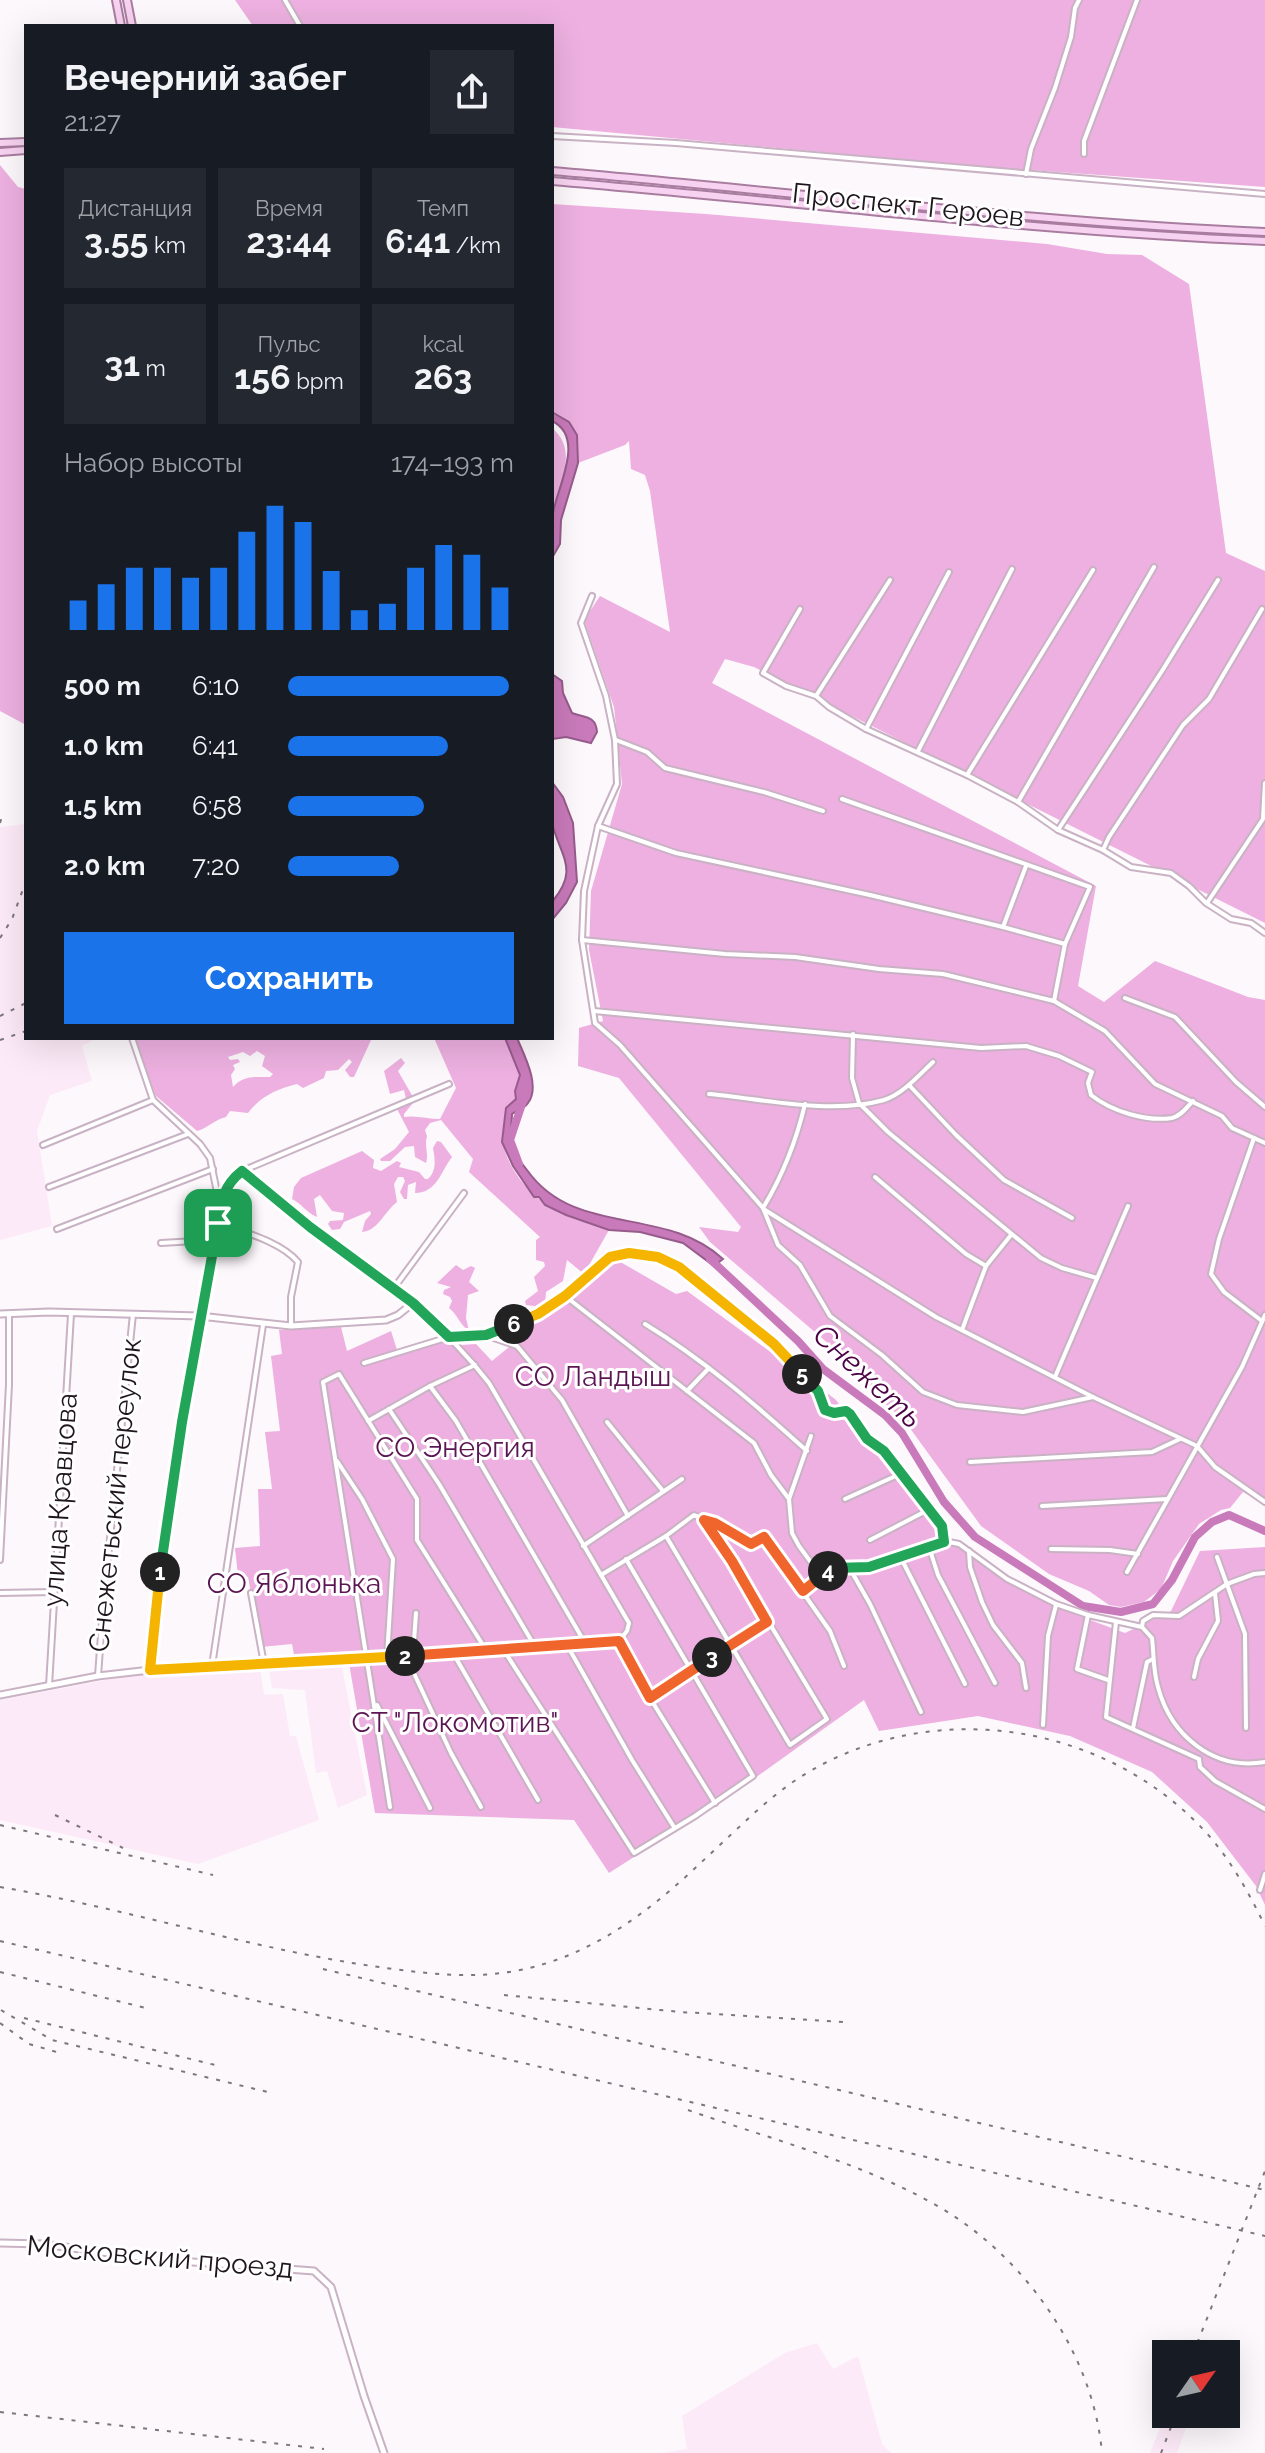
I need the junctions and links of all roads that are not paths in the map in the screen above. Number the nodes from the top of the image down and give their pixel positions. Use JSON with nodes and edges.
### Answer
{"nodes":[{"id":1,"x":116,"y":0,"type":"edge"},
{"id":2,"x":127,"y":0,"type":"edge"},
{"id":3,"x":285,"y":0,"type":"edge"},
{"id":4,"x":1079,"y":0,"type":"edge"},
{"id":5,"x":1137,"y":0,"type":"edge"},
{"id":6,"x":121,"y":24,"type":"edge"},
{"id":7,"x":132,"y":24,"type":"edge"},
{"id":8,"x":299,"y":24,"type":"edge"},
{"id":9,"x":554,"y":136,"type":"edge"},
{"id":10,"x":24,"y":142,"type":"edge"},
{"id":11,"x":0,"y":143,"type":"edge"},
{"id":12,"x":24,"y":150,"type":"edge"},
{"id":13,"x":0,"y":152,"type":"edge"},
{"id":14,"x":1084,"y":154,"type":"dead end"},
{"id":15,"x":554,"y":171,"type":"edge"},
{"id":16,"x":1026,"y":174,"type":"junction"},
{"id":17,"x":554,"y":181,"type":"edge"},
{"id":18,"x":1265,"y":194,"type":"edge"},
{"id":19,"x":1265,"y":232,"type":"edge"},
{"id":20,"x":1265,"y":241,"type":"edge"},
{"id":21,"x":1154,"y":567,"type":"dead end"},
{"id":22,"x":1012,"y":569,"type":"dead end"},
{"id":23,"x":1093,"y":570,"type":"dead end"},
{"id":24,"x":949,"y":572,"type":"dead end"},
{"id":25,"x":890,"y":580,"type":"dead end"},
{"id":26,"x":1218,"y":580,"type":"dead end"},
{"id":27,"x":592,"y":596,"type":"dead end"},
{"id":28,"x":800,"y":609,"type":"dead end"},
{"id":29,"x":1262,"y":609,"type":"dead end"},
{"id":30,"x":816,"y":696,"type":"junction"},
{"id":31,"x":866,"y":729,"type":"junction"},
{"id":32,"x":615,"y":740,"type":"junction"},
{"id":33,"x":918,"y":751,"type":"junction"},
{"id":34,"x":967,"y":775,"type":"junction"},
{"id":35,"x":1265,"y":783,"type":"edge"},
{"id":36,"x":842,"y":799,"type":"dead end"},
{"id":37,"x":1018,"y":802,"type":"junction"},
{"id":38,"x":823,"y":811,"type":"dead end"},
{"id":39,"x":598,"y":826,"type":"junction"},
{"id":40,"x":1058,"y":830,"type":"junction"},
{"id":41,"x":1103,"y":850,"type":"junction"},
{"id":42,"x":1026,"y":866,"type":"junction"},
{"id":43,"x":1206,"y":903,"type":"junction"},
{"id":44,"x":1003,"y":927,"type":"junction"},
{"id":45,"x":1265,"y":933,"type":"edge"},
{"id":46,"x":582,"y":940,"type":"junction"},
{"id":47,"x":1065,"y":944,"type":"junction"},
{"id":48,"x":1125,"y":998,"type":"dead end"},
{"id":49,"x":1054,"y":1001,"type":"junction"},
{"id":50,"x":593,"y":1011,"type":"junction"},
{"id":51,"x":853,"y":1034,"type":"junction"},
{"id":52,"x":133,"y":1040,"type":"edge"},
{"id":53,"x":933,"y":1062,"type":"dead end"},
{"id":54,"x":449,"y":1084,"type":"dead end"},
{"id":55,"x":909,"y":1085,"type":"junction"},
{"id":56,"x":709,"y":1094,"type":"dead end"},
{"id":57,"x":153,"y":1100,"type":"junction"},
{"id":58,"x":1193,"y":1101,"type":"junction"},
{"id":59,"x":859,"y":1103,"type":"junction"},
{"id":60,"x":805,"y":1104,"type":"junction"},
{"id":61,"x":1265,"y":1107,"type":"edge"},
{"id":62,"x":189,"y":1133,"type":"junction"},
{"id":63,"x":1254,"y":1138,"type":"junction"},
{"id":64,"x":1265,"y":1143,"type":"edge"},
{"id":65,"x":43,"y":1145,"type":"dead end"},
{"id":66,"x":213,"y":1169,"type":"junction"},
{"id":67,"x":242,"y":1171,"type":"junction"},
{"id":68,"x":875,"y":1177,"type":"dead end"},
{"id":69,"x":49,"y":1187,"type":"dead end"},
{"id":70,"x":464,"y":1193,"type":"dead end"},
{"id":71,"x":219,"y":1202,"type":"junction"},
{"id":72,"x":1128,"y":1206,"type":"dead end"},
{"id":73,"x":763,"y":1208,"type":"junction"},
{"id":74,"x":1072,"y":1218,"type":"dead end"},
{"id":75,"x":218,"y":1223,"type":"junction"},
{"id":76,"x":57,"y":1229,"type":"dead end"},
{"id":77,"x":1011,"y":1235,"type":"junction"},
{"id":78,"x":213,"y":1240,"type":"junction"},
{"id":79,"x":161,"y":1243,"type":"dead end"},
{"id":80,"x":986,"y":1266,"type":"junction"},
{"id":81,"x":1097,"y":1278,"type":"junction"},
{"id":82,"x":394,"y":1288,"type":"junction"},
{"id":83,"x":565,"y":1296,"type":"junction"},
{"id":84,"x":413,"y":1303,"type":"junction"},
{"id":85,"x":0,"y":1314,"type":"edge"},
{"id":86,"x":9,"y":1314,"type":"junction"},
{"id":87,"x":71,"y":1314,"type":"junction"},
{"id":88,"x":133,"y":1314,"type":"junction"},
{"id":89,"x":1265,"y":1315,"type":"edge"},
{"id":90,"x":200,"y":1316,"type":"junction"},
{"id":91,"x":1262,"y":1321,"type":"junction"},
{"id":92,"x":645,"y":1324,"type":"dead end"},
{"id":93,"x":263,"y":1325,"type":"junction"},
{"id":94,"x":291,"y":1326,"type":"junction"},
{"id":95,"x":962,"y":1330,"type":"junction"},
{"id":96,"x":486,"y":1335,"type":"junction"},
{"id":97,"x":449,"y":1337,"type":"junction"},
{"id":98,"x":364,"y":1363,"type":"dead end"},
{"id":99,"x":475,"y":1365,"type":"junction"},
{"id":100,"x":709,"y":1368,"type":"junction"},
{"id":101,"x":1055,"y":1377,"type":"junction"},
{"id":102,"x":430,"y":1386,"type":"junction"},
{"id":103,"x":687,"y":1391,"type":"junction"},
{"id":104,"x":1093,"y":1397,"type":"junction"},
{"id":105,"x":389,"y":1409,"type":"junction"},
{"id":106,"x":368,"y":1421,"type":"junction"},
{"id":107,"x":607,"y":1422,"type":"dead end"},
{"id":108,"x":811,"y":1436,"type":"dead end"},
{"id":109,"x":1180,"y":1439,"type":"junction"},
{"id":110,"x":1197,"y":1446,"type":"junction"},
{"id":111,"x":807,"y":1451,"type":"junction"},
{"id":112,"x":336,"y":1459,"type":"junction"},
{"id":113,"x":970,"y":1462,"type":"dead end"},
{"id":114,"x":900,"y":1474,"type":"junction"},
{"id":115,"x":682,"y":1479,"type":"dead end"},
{"id":116,"x":663,"y":1491,"type":"junction"},
{"id":117,"x":789,"y":1499,"type":"junction"},
{"id":118,"x":845,"y":1499,"type":"dead end"},
{"id":119,"x":1168,"y":1499,"type":"junction"},
{"id":120,"x":1265,"y":1502,"type":"edge"},
{"id":121,"x":1042,"y":1506,"type":"dead end"},
{"id":122,"x":929,"y":1510,"type":"junction"},
{"id":123,"x":628,"y":1516,"type":"junction"},
{"id":124,"x":704,"y":1520,"type":"junction"},
{"id":125,"x":666,"y":1536,"type":"junction"},
{"id":126,"x":870,"y":1540,"type":"dead end"},
{"id":127,"x":944,"y":1542,"type":"junction"},
{"id":128,"x":583,"y":1546,"type":"junction"},
{"id":129,"x":929,"y":1547,"type":"junction"},
{"id":130,"x":1051,"y":1549,"type":"dead end"},
{"id":131,"x":969,"y":1551,"type":"junction"},
{"id":132,"x":1138,"y":1554,"type":"junction"},
{"id":133,"x":1217,"y":1557,"type":"dead end"},
{"id":134,"x":901,"y":1558,"type":"junction"},
{"id":135,"x":626,"y":1559,"type":"junction"},
{"id":136,"x":0,"y":1560,"type":"edge"},
{"id":137,"x":849,"y":1567,"type":"junction"},
{"id":138,"x":1127,"y":1572,"type":"dead end"},
{"id":139,"x":1265,"y":1573,"type":"edge"},
{"id":140,"x":601,"y":1575,"type":"junction"},
{"id":141,"x":821,"y":1576,"type":"junction"},
{"id":142,"x":1227,"y":1584,"type":"junction"},
{"id":143,"x":55,"y":1591,"type":"junction"},
{"id":144,"x":803,"y":1591,"type":"junction"},
{"id":145,"x":1214,"y":1591,"type":"junction"},
{"id":146,"x":0,"y":1593,"type":"edge"},
{"id":147,"x":251,"y":1593,"type":"dead end"},
{"id":148,"x":1056,"y":1604,"type":"junction"},
{"id":149,"x":416,"y":1613,"type":"dead end"},
{"id":150,"x":1088,"y":1615,"type":"junction"},
{"id":151,"x":767,"y":1622,"type":"junction"},
{"id":152,"x":1116,"y":1622,"type":"junction"},
{"id":153,"x":1142,"y":1627,"type":"junction"},
{"id":154,"x":619,"y":1641,"type":"junction"},
{"id":155,"x":585,"y":1643,"type":"junction"},
{"id":156,"x":534,"y":1645,"type":"junction"},
{"id":157,"x":567,"y":1645,"type":"junction"},
{"id":158,"x":729,"y":1646,"type":"junction"},
{"id":159,"x":503,"y":1649,"type":"junction"},
{"id":160,"x":486,"y":1650,"type":"junction"},
{"id":161,"x":453,"y":1653,"type":"junction"},
{"id":162,"x":413,"y":1655,"type":"junction"},
{"id":163,"x":406,"y":1656,"type":"junction"},
{"id":164,"x":387,"y":1657,"type":"junction"},
{"id":165,"x":366,"y":1659,"type":"junction"},
{"id":166,"x":1153,"y":1659,"type":"junction"},
{"id":167,"x":264,"y":1664,"type":"junction"},
{"id":168,"x":212,"y":1666,"type":"junction"},
{"id":169,"x":844,"y":1666,"type":"dead end"},
{"id":170,"x":150,"y":1670,"type":"junction"},
{"id":171,"x":690,"y":1671,"type":"junction"},
{"id":172,"x":98,"y":1676,"type":"junction"},
{"id":173,"x":1194,"y":1677,"type":"dead end"},
{"id":174,"x":1108,"y":1680,"type":"junction"},
{"id":175,"x":995,"y":1683,"type":"dead end"},
{"id":176,"x":965,"y":1684,"type":"dead end"},
{"id":177,"x":49,"y":1686,"type":"junction"},
{"id":178,"x":1026,"y":1688,"type":"dead end"},
{"id":179,"x":0,"y":1695,"type":"edge"},
{"id":180,"x":650,"y":1698,"type":"junction"},
{"id":181,"x":374,"y":1700,"type":"junction"},
{"id":182,"x":921,"y":1712,"type":"dead end"},
{"id":183,"x":1043,"y":1725,"type":"dead end"},
{"id":184,"x":1133,"y":1728,"type":"junction"},
{"id":185,"x":1246,"y":1728,"type":"dead end"},
{"id":186,"x":1203,"y":1753,"type":"junction"},
{"id":187,"x":1199,"y":1759,"type":"junction"},
{"id":188,"x":1265,"y":1762,"type":"edge"},
{"id":189,"x":538,"y":1800,"type":"dead end"},
{"id":190,"x":715,"y":1803,"type":"junction"},
{"id":191,"x":390,"y":1807,"type":"dead end"},
{"id":192,"x":481,"y":1807,"type":"dead end"},
{"id":193,"x":430,"y":1808,"type":"dead end"},
{"id":194,"x":1265,"y":1809,"type":"edge"},
{"id":195,"x":674,"y":1827,"type":"junction"},
{"id":196,"x":1265,"y":1874,"type":"edge"},
{"id":197,"x":1260,"y":1890,"type":"dead end"},
{"id":198,"x":0,"y":2243,"type":"edge"},
{"id":199,"x":384,"y":2453,"type":"edge"}],
"edges":[{"from":1,"to":6,"type":"main road"},
{"from":2,"to":7,"type":"main road"},
{"from":3,"to":8,"type":"street"},
{"from":4,"to":16,"type":"street"},
{"from":5,"to":14,"type":"street"},
{"from":9,"to":16,"type":"street"},
{"from":10,"to":11,"type":"main road"},
{"from":12,"to":13,"type":"main road"},
{"from":15,"to":19,"type":"main road","name":"Проспект Героев"},
{"from":16,"to":18,"type":"street"},
{"from":17,"to":20,"type":"main road","name":"Проспект Героев"},
{"from":21,"to":37,"type":"street"},
{"from":22,"to":33,"type":"street"},
{"from":23,"to":34,"type":"street"},
{"from":24,"to":31,"type":"street"},
{"from":25,"to":30,"type":"street"},
{"from":26,"to":40,"type":"street"},
{"from":27,"to":32,"type":"street"},
{"from":28,"to":30,"type":"street"},
{"from":29,"to":41,"type":"street"},
{"from":30,"to":31,"type":"street"},
{"from":31,"to":33,"type":"street"},
{"from":32,"to":38,"type":"street"},
{"from":32,"to":39,"type":"street"},
{"from":33,"to":34,"type":"street"},
{"from":34,"to":37,"type":"street"},
{"from":35,"to":43,"type":"street"},
{"from":36,"to":42,"type":"street"},
{"from":37,"to":40,"type":"street"},
{"from":39,"to":44,"type":"street"},
{"from":39,"to":46,"type":"street"},
{"from":40,"to":41,"type":"street"},
{"from":41,"to":43,"type":"street"},
{"from":42,"to":44,"type":"street"},
{"from":42,"to":47,"type":"street"},
{"from":43,"to":45,"type":"street"},
{"from":44,"to":47,"type":"street"},
{"from":46,"to":49,"type":"street"},
{"from":46,"to":50,"type":"street"},
{"from":47,"to":49,"type":"street"},
{"from":48,"to":61,"type":"street"},
{"from":49,"to":58,"type":"street"},
{"from":50,"to":51,"type":"street"},
{"from":50,"to":73,"type":"street"},
{"from":51,"to":58,"type":"street"},
{"from":51,"to":59,"type":"street"},
{"from":52,"to":57,"type":"street"},
{"from":53,"to":55,"type":"street"},
{"from":54,"to":67,"type":"street"},
{"from":55,"to":59,"type":"street"},
{"from":55,"to":74,"type":"street"},
{"from":56,"to":60,"type":"street"},
{"from":57,"to":62,"type":"street"},
{"from":57,"to":65,"type":"street"},
{"from":58,"to":63,"type":"street"},
{"from":59,"to":60,"type":"street"},
{"from":59,"to":77,"type":"street"},
{"from":60,"to":73,"type":"street"},
{"from":62,"to":66,"type":"street"},
{"from":62,"to":69,"type":"street"},
{"from":63,"to":64,"type":"street"},
{"from":63,"to":91,"type":"street"},
{"from":66,"to":71,"type":"street"},
{"from":66,"to":76,"type":"street"},
{"from":67,"to":71,"type":"street"},
{"from":67,"to":82,"type":"street"},
{"from":68,"to":80,"type":"street"},
{"from":70,"to":82,"type":"street"},
{"from":71,"to":75,"type":"street"},
{"from":72,"to":81,"type":"street"},
{"from":73,"to":95,"type":"street"},
{"from":73,"to":104,"type":"street"},
{"from":75,"to":78,"type":"street"},
{"from":75,"to":94,"type":"street"},
{"from":77,"to":80,"type":"street"},
{"from":77,"to":81,"type":"street"},
{"from":78,"to":79,"type":"street"},
{"from":78,"to":90,"type":"street"},
{"from":80,"to":95,"type":"street"},
{"from":81,"to":101,"type":"street"},
{"from":82,"to":84,"type":"street"},
{"from":83,"to":96,"type":"street"},
{"from":83,"to":103,"type":"street"},
{"from":83,"to":114,"type":"street"},
{"from":84,"to":94,"type":"street"},
{"from":84,"to":97,"type":"street"},
{"from":85,"to":86,"type":"street"},
{"from":86,"to":87,"type":"street"},
{"from":86,"to":136,"type":"street"},
{"from":87,"to":88,"type":"street"},
{"from":87,"to":143,"type":"street","name":"улица Кравцова"},
{"from":88,"to":90,"type":"street"},
{"from":88,"to":172,"type":"street","name":"Снежетьский переулок"},
{"from":89,"to":91,"type":"street"},
{"from":90,"to":93,"type":"street"},
{"from":90,"to":170,"type":"street"},
{"from":91,"to":110,"type":"street"},
{"from":92,"to":100,"type":"street"},
{"from":93,"to":94,"type":"street"},
{"from":93,"to":168,"type":"street"},
{"from":95,"to":101,"type":"street"},
{"from":96,"to":97,"type":"street"},
{"from":96,"to":123,"type":"street"},
{"from":97,"to":98,"type":"street"},
{"from":97,"to":99,"type":"street"},
{"from":99,"to":102,"type":"street"},
{"from":99,"to":128,"type":"street"},
{"from":100,"to":103,"type":"street"},
{"from":100,"to":111,"type":"street"},
{"from":101,"to":104,"type":"street"},
{"from":102,"to":105,"type":"street"},
{"from":102,"to":155,"type":"street"},
{"from":103,"to":117,"type":"street"},
{"from":104,"to":109,"type":"street"},
{"from":105,"to":106,"type":"street"},
{"from":105,"to":156,"type":"street"},
{"from":106,"to":112,"type":"street"},
{"from":106,"to":160,"type":"street"},
{"from":107,"to":116,"type":"street"},
{"from":108,"to":111,"type":"street"},
{"from":109,"to":110,"type":"street"},
{"from":109,"to":113,"type":"street"},
{"from":110,"to":119,"type":"street"},
{"from":110,"to":120,"type":"street"},
{"from":111,"to":117,"type":"street"},
{"from":112,"to":164,"type":"street"},
{"from":112,"to":165,"type":"street"},
{"from":114,"to":118,"type":"street"},
{"from":114,"to":122,"type":"street"},
{"from":115,"to":116,"type":"street"},
{"from":116,"to":123,"type":"street"},
{"from":117,"to":141,"type":"street"},
{"from":119,"to":121,"type":"street"},
{"from":119,"to":132,"type":"street"},
{"from":122,"to":126,"type":"street"},
{"from":122,"to":127,"type":"street"},
{"from":123,"to":128,"type":"street"},
{"from":124,"to":125,"type":"street"},
{"from":124,"to":144,"type":"street"},
{"from":124,"to":151,"type":"street"},
{"from":125,"to":135,"type":"street"},
{"from":125,"to":158,"type":"street"},
{"from":127,"to":129,"type":"street"},
{"from":127,"to":131,"type":"street"},
{"from":128,"to":140,"type":"street"},
{"from":129,"to":134,"type":"street"},
{"from":129,"to":175,"type":"street"},
{"from":130,"to":132,"type":"street"},
{"from":131,"to":148,"type":"street"},
{"from":131,"to":178,"type":"street"},
{"from":132,"to":138,"type":"street"},
{"from":133,"to":142,"type":"street"},
{"from":134,"to":137,"type":"street"},
{"from":134,"to":176,"type":"street"},
{"from":135,"to":140,"type":"street"},
{"from":135,"to":171,"type":"street"},
{"from":137,"to":141,"type":"street"},
{"from":137,"to":182,"type":"street"},
{"from":139,"to":142,"type":"street"},
{"from":140,"to":154,"type":"street"},
{"from":141,"to":144,"type":"street"},
{"from":142,"to":145,"type":"street"},
{"from":142,"to":185,"type":"street"},
{"from":143,"to":146,"type":"street"},
{"from":143,"to":177,"type":"street","name":"улица Кравцова"},
{"from":144,"to":169,"type":"street"},
{"from":145,"to":153,"type":"street"},
{"from":145,"to":173,"type":"street"},
{"from":147,"to":167,"type":"street"},
{"from":148,"to":150,"type":"street"},
{"from":148,"to":183,"type":"street"},
{"from":149,"to":162,"type":"street"},
{"from":150,"to":152,"type":"street"},
{"from":150,"to":174,"type":"street"},
{"from":151,"to":158,"type":"street"},
{"from":151,"to":158,"type":"street"},
{"from":152,"to":153,"type":"street"},
{"from":152,"to":174,"type":"street"},
{"from":153,"to":166,"type":"street"},
{"from":154,"to":155,"type":"street"},
{"from":154,"to":180,"type":"street"},
{"from":155,"to":157,"type":"street"},
{"from":156,"to":157,"type":"street"},
{"from":156,"to":159,"type":"street"},
{"from":157,"to":195,"type":"street"},
{"from":158,"to":171,"type":"street"},
{"from":159,"to":160,"type":"street"},
{"from":159,"to":195,"type":"street"},
{"from":160,"to":161,"type":"street"},
{"from":161,"to":162,"type":"street"},
{"from":161,"to":189,"type":"street"},
{"from":162,"to":163,"type":"street"},
{"from":163,"to":164,"type":"street"},
{"from":163,"to":192,"type":"street"},
{"from":164,"to":165,"type":"street"},
{"from":165,"to":167,"type":"street"},
{"from":165,"to":181,"type":"street"},
{"from":166,"to":184,"type":"street"},
{"from":166,"to":186,"type":"street"},
{"from":167,"to":168,"type":"street"},
{"from":168,"to":170,"type":"street"},
{"from":170,"to":172,"type":"street"},
{"from":171,"to":180,"type":"street"},
{"from":171,"to":190,"type":"street"},
{"from":172,"to":177,"type":"street"},
{"from":174,"to":184,"type":"street"},
{"from":177,"to":179,"type":"street"},
{"from":180,"to":190,"type":"street"},
{"from":181,"to":191,"type":"street"},
{"from":181,"to":193,"type":"street"},
{"from":184,"to":187,"type":"street"},
{"from":186,"to":187,"type":"street"},
{"from":186,"to":188,"type":"street"},
{"from":187,"to":194,"type":"street"},
{"from":190,"to":195,"type":"street"},
{"from":196,"to":197,"type":"street"},
{"from":198,"to":199,"type":"street","name":"Московский проезд"}]}
